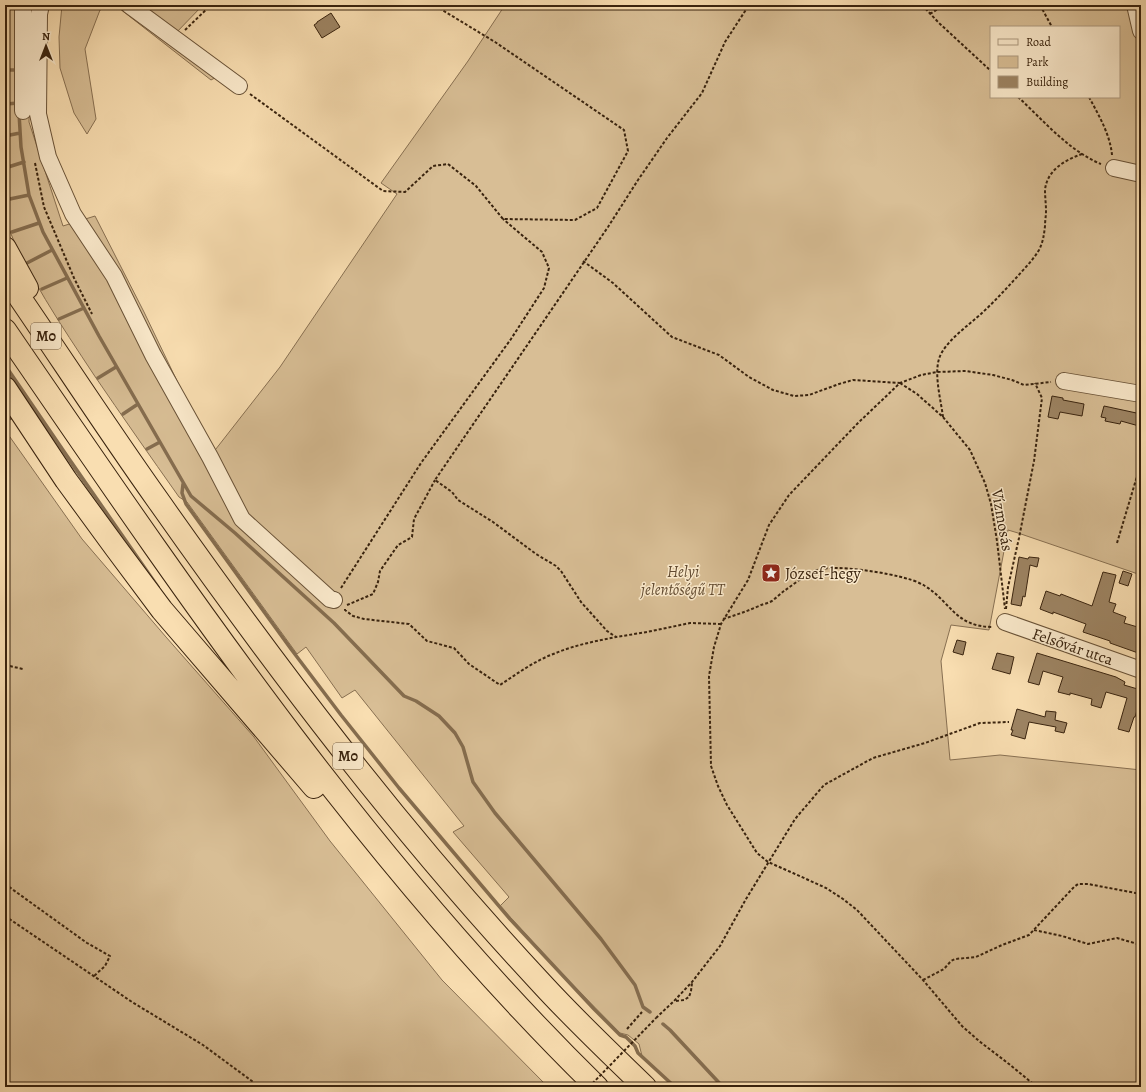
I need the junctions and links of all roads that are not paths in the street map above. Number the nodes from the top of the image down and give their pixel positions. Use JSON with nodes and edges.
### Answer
{"nodes":[{"id":1,"x":23,"y":5,"type":"edge"},
{"id":2,"x":41,"y":5,"type":"edge"},
{"id":3,"x":129,"y":5,"type":"edge"},
{"id":4,"x":1135,"y":5,"type":"edge"},
{"id":5,"x":1141,"y":31,"type":"edge"},
{"id":6,"x":239,"y":86,"type":"road end"},
{"id":7,"x":23,"y":111,"type":"dead end"},
{"id":8,"x":1114,"y":168,"type":"road end"},
{"id":9,"x":1141,"y":174,"type":"edge"},
{"id":10,"x":5,"y":248,"type":"edge"},
{"id":11,"x":5,"y":276,"type":"edge"},
{"id":12,"x":5,"y":330,"type":"edge"},
{"id":13,"x":1064,"y":381,"type":"road end"},
{"id":14,"x":5,"y":388,"type":"edge"},
{"id":15,"x":1141,"y":394,"type":"edge"},
{"id":16,"x":86,"y":396,"type":"junction"},
{"id":17,"x":334,"y":600,"type":"road end"},
{"id":18,"x":1005,"y":622,"type":"road end"},
{"id":19,"x":1141,"y":670,"type":"edge"},
{"id":20,"x":359,"y":823,"type":"junction"},
{"id":21,"x":597,"y":1087,"type":"edge"},
{"id":22,"x":645,"y":1087,"type":"edge"}],
"edges":[{"from":1,"to":7,"type":"street"},
{"from":2,"to":17,"type":"street"},
{"from":3,"to":6,"type":"street"},
{"from":4,"to":5,"type":"street"},
{"from":8,"to":9,"type":"street"},
{"from":10,"to":16,"type":"highway"},
{"from":11,"to":16,"type":"highway","number":"M0"},
{"from":12,"to":20,"type":"highway","number":"M0"},
{"from":13,"to":15,"type":"street"},
{"from":14,"to":20,"type":"highway"},
{"from":16,"to":22,"type":"highway","number":"M0"},
{"from":18,"to":19,"type":"street","name":"Felsővár utca"},
{"from":20,"to":21,"type":"highway","number":"M0"}]}
